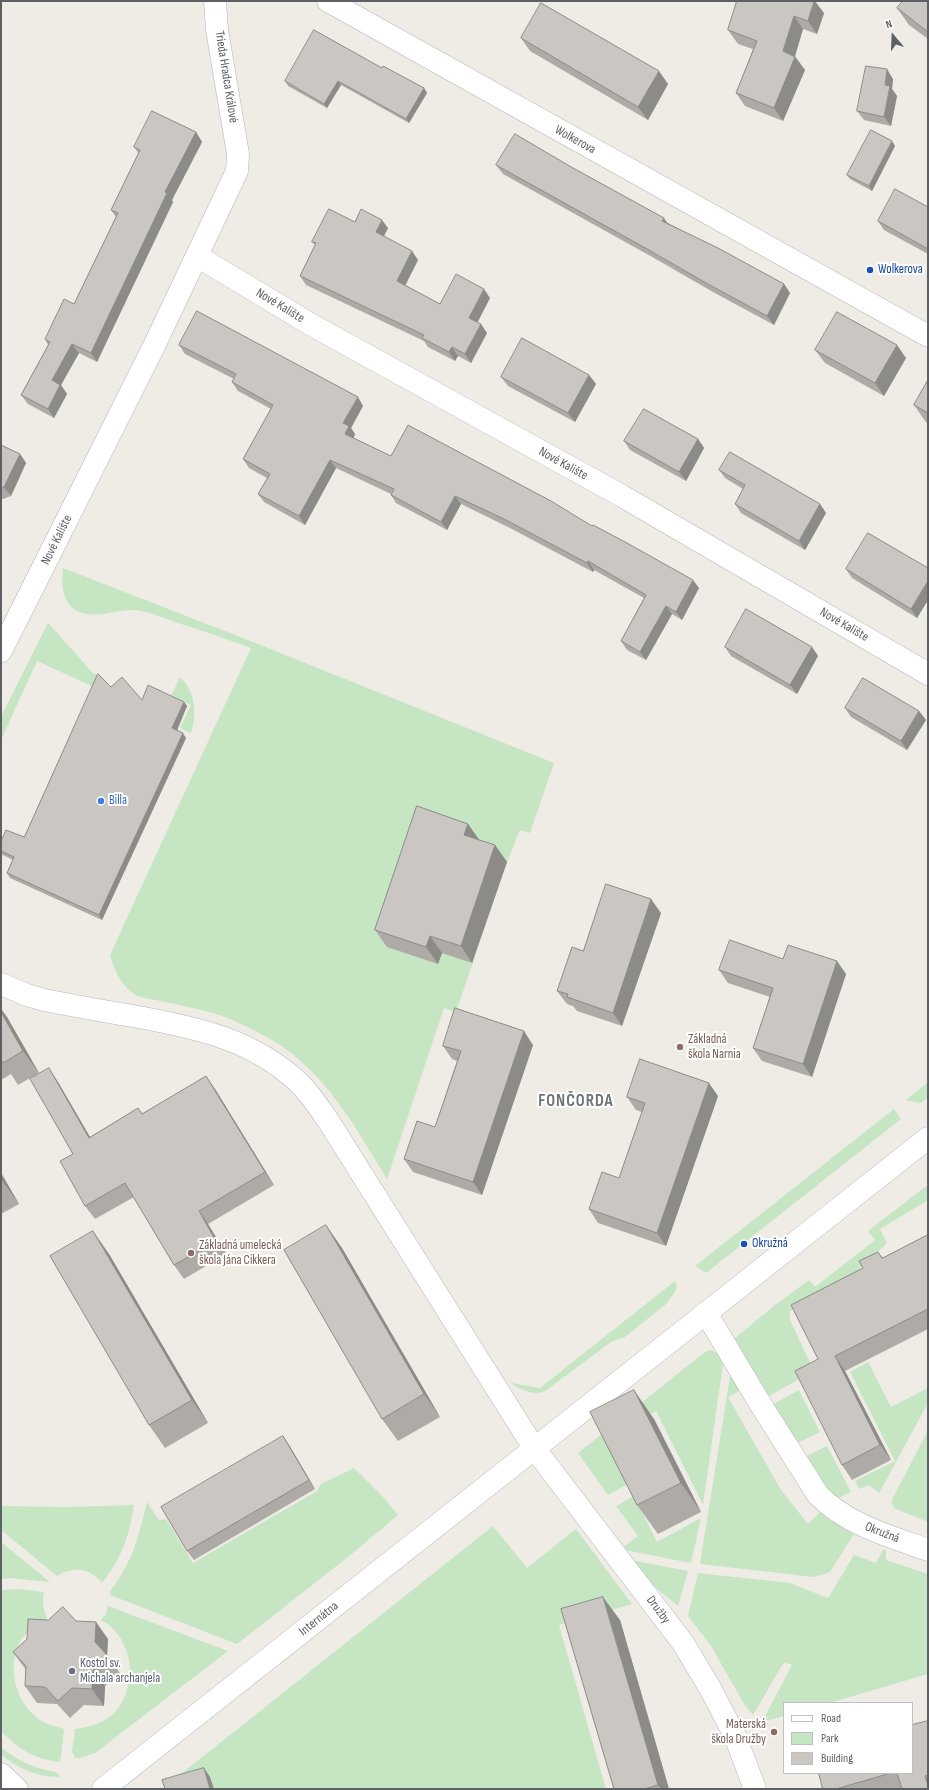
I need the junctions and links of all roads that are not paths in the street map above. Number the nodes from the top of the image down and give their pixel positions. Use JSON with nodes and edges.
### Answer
{"nodes":[{"id":1,"x":215,"y":1,"type":"edge"},
{"id":2,"x":328,"y":1,"type":"edge"},
{"id":3,"x":238,"y":154,"type":"joint"},
{"id":4,"x":197,"y":256,"type":"junction"},
{"id":5,"x":928,"y":336,"type":"edge"},
{"id":6,"x":1,"y":651,"type":"edge"},
{"id":7,"x":928,"y":674,"type":"edge"},
{"id":8,"x":1,"y":984,"type":"edge"},
{"id":9,"x":928,"y":1138,"type":"edge"},
{"id":10,"x":706,"y":1313,"type":"junction"},
{"id":11,"x":534,"y":1448,"type":"junction"},
{"id":12,"x":928,"y":1550,"type":"edge"},
{"id":13,"x":1,"y":1774,"type":"edge"},
{"id":14,"x":17,"y":1789,"type":"edge"},
{"id":15,"x":103,"y":1789,"type":"edge"},
{"id":16,"x":756,"y":1789,"type":"edge"}],
"edges":[{"from":1,"to":3,"type":"street","name":"Trieda Hradca Králové"},
{"from":2,"to":5,"type":"street","name":"Wolkerova"},
{"from":3,"to":4,"type":"street","name":"Nové Kalište"},
{"from":4,"to":6,"type":"street","name":"Nové Kalište"},
{"from":4,"to":7,"type":"street","name":"Nové Kalište"},
{"from":8,"to":11,"type":"street","name":"Družby"},
{"from":9,"to":10,"type":"street"},
{"from":10,"to":11,"type":"street"},
{"from":10,"to":12,"type":"street","name":"Okružná"},
{"from":11,"to":15,"type":"street","name":"Internátna"},
{"from":11,"to":16,"type":"street","name":"Družby"},
{"from":13,"to":14,"type":"street"}]}
